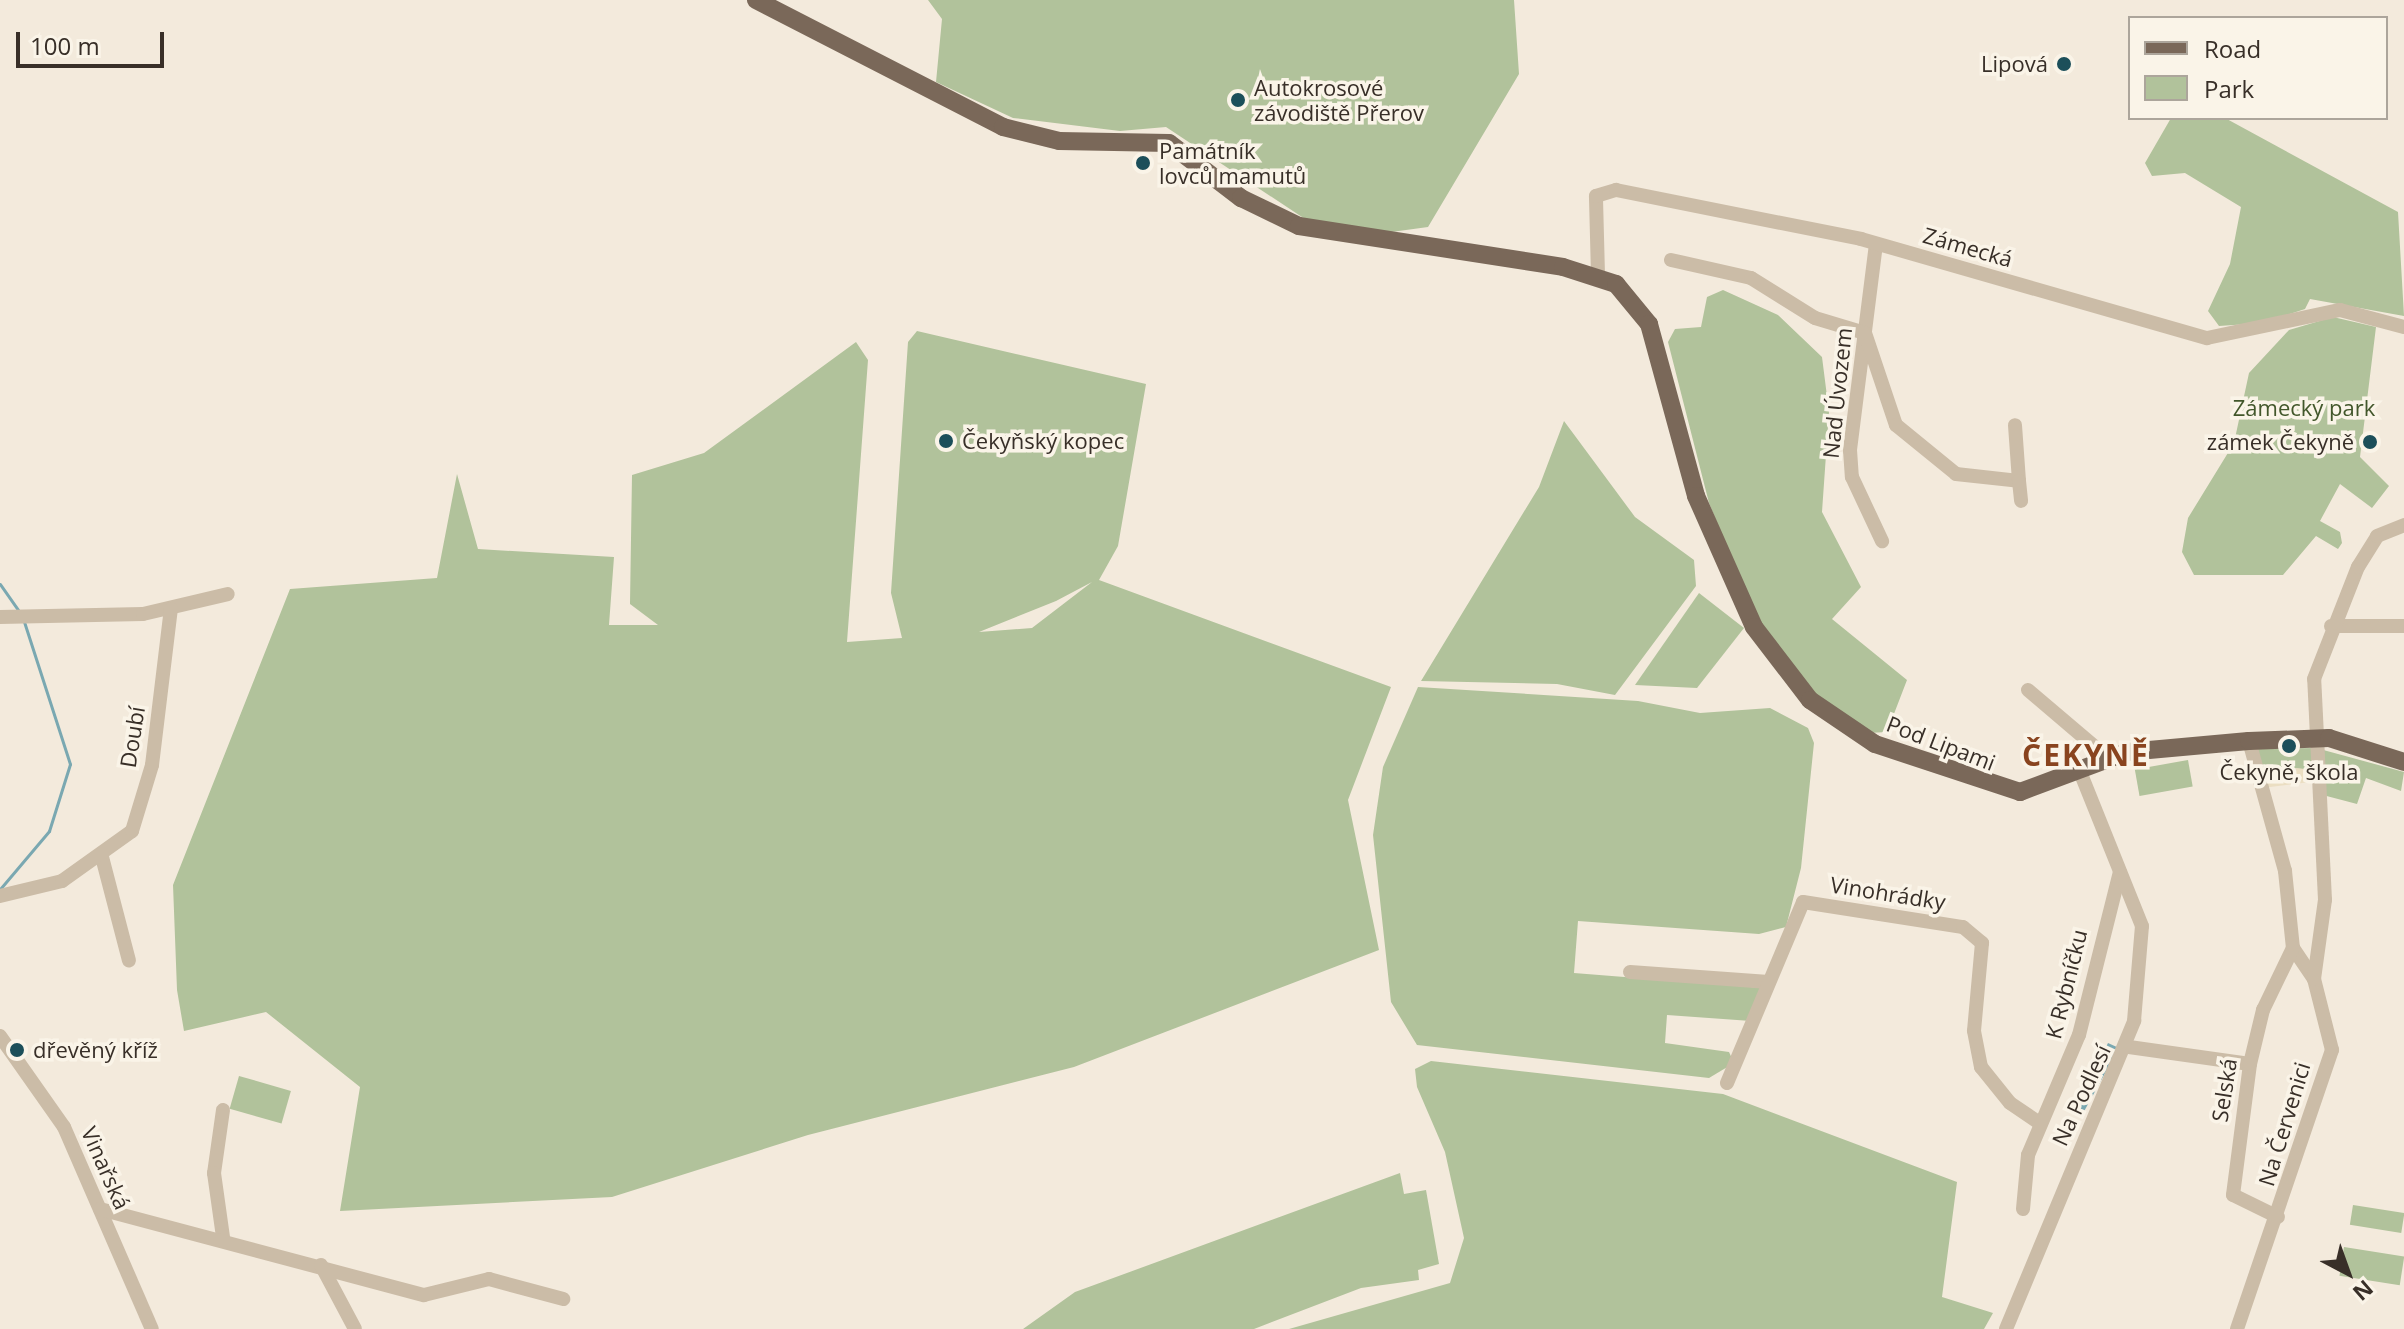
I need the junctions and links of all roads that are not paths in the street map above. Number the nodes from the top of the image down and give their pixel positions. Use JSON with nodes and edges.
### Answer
{"nodes":[{"id":1,"x":756,"y":0,"type":"edge"},
{"id":2,"x":1876,"y":244,"type":"junction"},
{"id":3,"x":1671,"y":260,"type":"dead end"},
{"id":4,"x":1598,"y":275,"type":"junction"},
{"id":5,"x":2404,"y":327,"type":"edge"},
{"id":6,"x":1865,"y":333,"type":"junction"},
{"id":7,"x":2015,"y":425,"type":"dead end"},
{"id":8,"x":2019,"y":481,"type":"junction"},
{"id":9,"x":2021,"y":501,"type":"dead end"},
{"id":10,"x":2404,"y":525,"type":"edge"},
{"id":11,"x":1882,"y":541,"type":"dead end"},
{"id":12,"x":228,"y":594,"type":"dead end"},
{"id":13,"x":171,"y":609,"type":"junction"},
{"id":14,"x":0,"y":617,"type":"edge"},
{"id":15,"x":2331,"y":626,"type":"junction"},
{"id":16,"x":2404,"y":626,"type":"edge"},
{"id":17,"x":2028,"y":690,"type":"dead end"},
{"id":18,"x":2315,"y":737,"type":"junction"},
{"id":19,"x":2249,"y":741,"type":"junction"},
{"id":20,"x":2109,"y":759,"type":"junction"},
{"id":21,"x":2404,"y":762,"type":"edge"},
{"id":22,"x":2080,"y":772,"type":"junction"},
{"id":23,"x":102,"y":857,"type":"junction"},
{"id":24,"x":2120,"y":872,"type":"junction"},
{"id":25,"x":0,"y":896,"type":"edge"},
{"id":26,"x":2293,"y":948,"type":"junction"},
{"id":27,"x":129,"y":961,"type":"dead end"},
{"id":28,"x":1630,"y":972,"type":"dead end"},
{"id":29,"x":2314,"y":979,"type":"junction"},
{"id":30,"x":1769,"y":982,"type":"junction"},
{"id":31,"x":3,"y":1045,"type":"edge"},
{"id":32,"x":2129,"y":1047,"type":"junction"},
{"id":33,"x":2250,"y":1064,"type":"junction"},
{"id":34,"x":1727,"y":1083,"type":"dead end"},
{"id":35,"x":223,"y":1110,"type":"dead end"},
{"id":36,"x":2041,"y":1124,"type":"junction"},
{"id":37,"x":100,"y":1209,"type":"junction"},
{"id":38,"x":2023,"y":1209,"type":"dead end"},
{"id":39,"x":2278,"y":1217,"type":"junction"},
{"id":40,"x":223,"y":1237,"type":"junction"},
{"id":41,"x":321,"y":1265,"type":"junction"},
{"id":42,"x":563,"y":1299,"type":"dead end"},
{"id":43,"x":152,"y":1329,"type":"edge"},
{"id":44,"x":355,"y":1329,"type":"edge"},
{"id":45,"x":2006,"y":1329,"type":"edge"},
{"id":46,"x":2237,"y":1329,"type":"edge"}],
"edges":[{"from":1,"to":4,"type":"main road"},
{"from":2,"to":4,"type":"street","name":"Zámecká"},
{"from":2,"to":5,"type":"street","name":"Zámecká"},
{"from":2,"to":6,"type":"street","name":"Nad Úvozem"},
{"from":3,"to":6,"type":"street"},
{"from":4,"to":22,"type":"main road","name":"Pod Lipami"},
{"from":6,"to":8,"type":"street"},
{"from":6,"to":11,"type":"street","name":"Nad Úvozem"},
{"from":7,"to":8,"type":"street"},
{"from":8,"to":9,"type":"street"},
{"from":10,"to":15,"type":"street"},
{"from":12,"to":13,"type":"street"},
{"from":13,"to":14,"type":"street"},
{"from":13,"to":23,"type":"street","name":"Doubí"},
{"from":15,"to":16,"type":"street"},
{"from":15,"to":18,"type":"street"},
{"from":17,"to":20,"type":"street"},
{"from":18,"to":19,"type":"main road","name":"Pod Lipami"},
{"from":18,"to":21,"type":"main road","name":"Pod Lipami"},
{"from":18,"to":29,"type":"street","name":"Na Červenici"},
{"from":19,"to":20,"type":"main road","name":"Pod Lipami"},
{"from":19,"to":26,"type":"street"},
{"from":20,"to":22,"type":"main road","name":"Pod Lipami"},
{"from":22,"to":24,"type":"street"},
{"from":23,"to":25,"type":"street","name":"Doubí"},
{"from":23,"to":27,"type":"street"},
{"from":24,"to":32,"type":"street","name":"Na Podlesí"},
{"from":24,"to":36,"type":"street","name":"K Rybníčku"},
{"from":26,"to":29,"type":"street"},
{"from":26,"to":33,"type":"street","name":"Selská"},
{"from":28,"to":30,"type":"street"},
{"from":29,"to":39,"type":"street","name":"Na Červenici"},
{"from":30,"to":34,"type":"street","name":"Vinohrádky"},
{"from":30,"to":36,"type":"street","name":"Vinohrádky"},
{"from":31,"to":37,"type":"street","name":"Vinařská"},
{"from":32,"to":33,"type":"street"},
{"from":32,"to":45,"type":"street","name":"Na Podlesí"},
{"from":33,"to":39,"type":"street","name":"Selská"},
{"from":35,"to":40,"type":"street"},
{"from":36,"to":38,"type":"street","name":"K Rybníčku"},
{"from":37,"to":40,"type":"street"},
{"from":37,"to":43,"type":"street","name":"Vinařská"},
{"from":39,"to":46,"type":"street","name":"Na Červenici"},
{"from":40,"to":41,"type":"street"},
{"from":41,"to":42,"type":"street"},
{"from":41,"to":44,"type":"street"}]}
